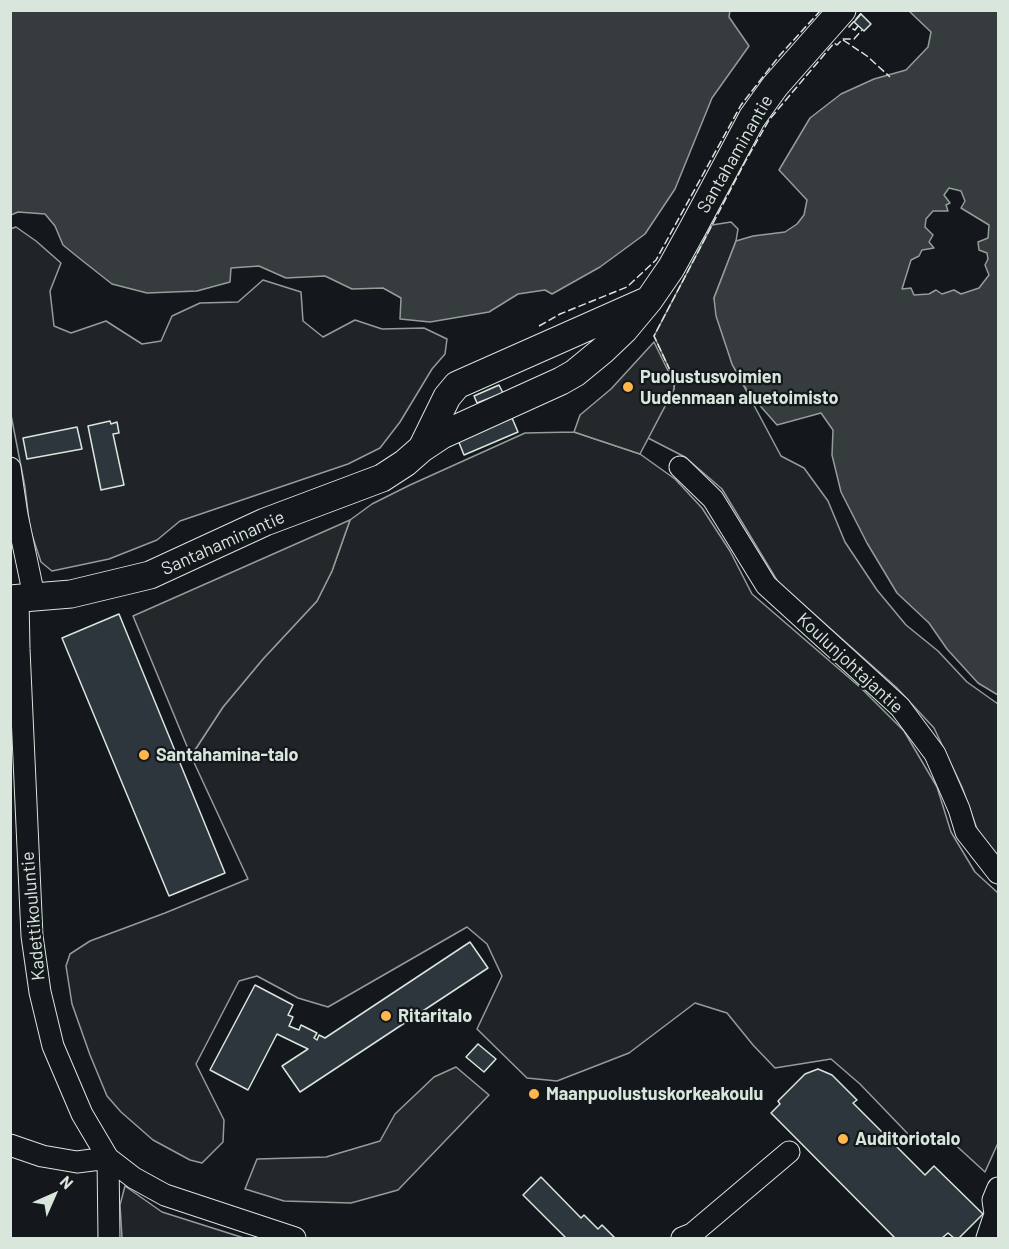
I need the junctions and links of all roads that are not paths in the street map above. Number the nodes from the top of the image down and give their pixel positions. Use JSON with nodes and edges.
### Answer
{"nodes":[{"id":1,"x":838,"y":14,"type":"edge"},
{"id":2,"x":649,"y":300,"type":"junction"},
{"id":3,"x":421,"y":449,"type":"junction"},
{"id":4,"x":680,"y":467,"type":"dead end"},
{"id":5,"x":10,"y":468,"type":"edge"},
{"id":6,"x":21,"y":598,"type":"edge"},
{"id":7,"x":999,"y":873,"type":"edge"},
{"id":8,"x":10,"y":1145,"type":"edge"},
{"id":9,"x":789,"y":1152,"type":"dead end"},
{"id":10,"x":108,"y":1158,"type":"junction"},
{"id":11,"x":999,"y":1188,"type":"edge"},
{"id":12,"x":109,"y":1239,"type":"edge"},
{"id":13,"x":295,"y":1239,"type":"edge"},
{"id":14,"x":682,"y":1239,"type":"edge"},
{"id":15,"x":987,"y":1239,"type":"edge"}],
"edges":[{"from":1,"to":2,"type":"main road","name":"Santahaminantie"},
{"from":2,"to":3,"type":"main road","name":"Santahaminantie"},
{"from":2,"to":3,"type":"main road","name":"Santahaminantie"},
{"from":3,"to":6,"type":"main road","name":"Santahaminantie"},
{"from":4,"to":7,"type":"street","name":"Koulunjohtajantie"},
{"from":5,"to":6,"type":"street","name":"Kadettikouluntie"},
{"from":6,"to":10,"type":"street","name":"Kadettikouluntie"},
{"from":8,"to":10,"type":"street"},
{"from":9,"to":14,"type":"street"},
{"from":10,"to":12,"type":"street"},
{"from":10,"to":13,"type":"street","name":"Kadettikouluntie"},
{"from":11,"to":15,"type":"street"}]}
